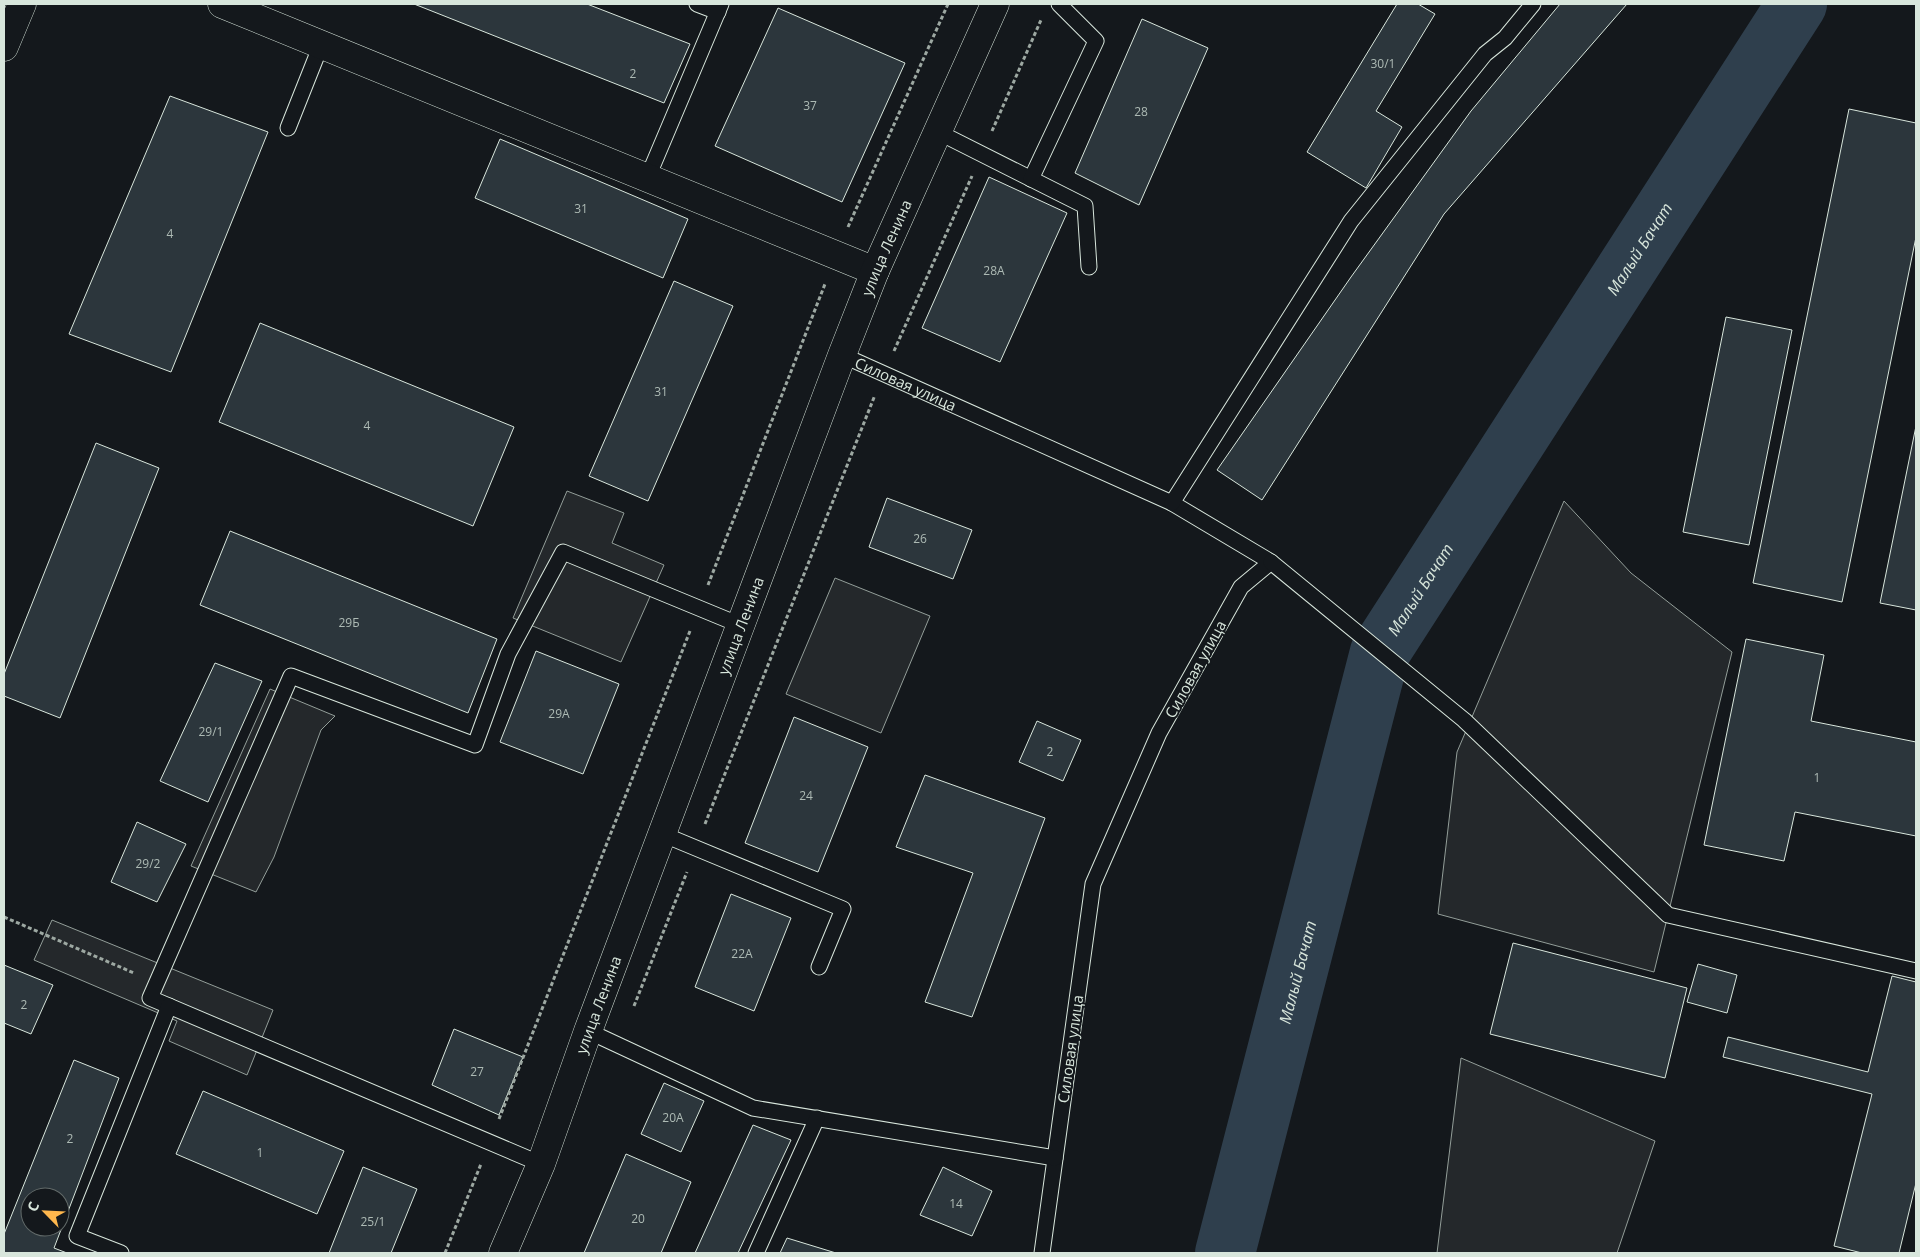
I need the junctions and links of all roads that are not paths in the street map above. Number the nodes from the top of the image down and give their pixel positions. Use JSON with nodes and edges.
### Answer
{"nodes":[{"id":1,"x":22,"y":4,"type":"edge"},
{"id":2,"x":222,"y":4,"type":"edge"},
{"id":3,"x":697,"y":4,"type":"edge"},
{"id":4,"x":995,"y":4,"type":"edge"},
{"id":5,"x":1059,"y":4,"type":"edge"},
{"id":6,"x":1532,"y":4,"type":"edge"},
{"id":7,"x":720,"y":8,"type":"edge"},
{"id":8,"x":321,"y":45,"type":"junction"},
{"id":9,"x":4,"y":47,"type":"edge"},
{"id":10,"x":288,"y":128,"type":"dead end"},
{"id":11,"x":938,"y":132,"type":"junction"},
{"id":12,"x":647,"y":179,"type":"junction"},
{"id":13,"x":1031,"y":179,"type":"junction"},
{"id":14,"x":1089,"y":267,"type":"dead end"},
{"id":15,"x":875,"y":271,"type":"junction"},
{"id":16,"x":842,"y":355,"type":"junction"},
{"id":17,"x":1172,"y":503,"type":"junction"},
{"id":18,"x":1271,"y":562,"type":"junction"},
{"id":19,"x":740,"y":625,"type":"junction"},
{"id":20,"x":662,"y":834,"type":"junction"},
{"id":21,"x":819,"y":967,"type":"dead end"},
{"id":22,"x":1916,"y":972,"type":"edge"},
{"id":23,"x":169,"y":1006,"type":"junction"},
{"id":24,"x":588,"y":1031,"type":"junction"},
{"id":25,"x":817,"y":1118,"type":"junction"},
{"id":26,"x":1055,"y":1158,"type":"junction"},
{"id":27,"x":541,"y":1164,"type":"junction"},
{"id":28,"x":121,"y":1253,"type":"edge"},
{"id":29,"x":503,"y":1253,"type":"edge"},
{"id":30,"x":756,"y":1253,"type":"edge"},
{"id":31,"x":1042,"y":1253,"type":"edge"}],
"edges":[{"from":1,"to":9,"type":"street"},
{"from":2,"to":8,"type":"street"},
{"from":3,"to":7,"type":"lane"},
{"from":4,"to":11,"type":"street","name":"улица Ленина"},
{"from":5,"to":13,"type":"lane"},
{"from":6,"to":17,"type":"lane"},
{"from":7,"to":12,"type":"lane"},
{"from":8,"to":10,"type":"lane"},
{"from":8,"to":12,"type":"street"},
{"from":11,"to":13,"type":"lane"},
{"from":11,"to":15,"type":"street","name":"улица Ленина"},
{"from":12,"to":15,"type":"street"},
{"from":13,"to":14,"type":"lane"},
{"from":15,"to":16,"type":"street","name":"улица Ленина"},
{"from":16,"to":17,"type":"lane","name":"Силовая улица"},
{"from":16,"to":19,"type":"street","name":"улица Ленина"},
{"from":17,"to":18,"type":"lane","name":"Силовая улица"},
{"from":18,"to":22,"type":"lane"},
{"from":18,"to":26,"type":"lane","name":"Силовая улица"},
{"from":19,"to":20,"type":"street","name":"улица Ленина"},
{"from":19,"to":23,"type":"lane"},
{"from":20,"to":21,"type":"lane"},
{"from":20,"to":24,"type":"street","name":"улица Ленина"},
{"from":23,"to":27,"type":"lane"},
{"from":23,"to":28,"type":"lane"},
{"from":24,"to":25,"type":"lane"},
{"from":24,"to":27,"type":"street","name":"улица Ленина"},
{"from":25,"to":26,"type":"lane"},
{"from":25,"to":30,"type":"lane"},
{"from":26,"to":31,"type":"lane","name":"Силовая улица"},
{"from":27,"to":29,"type":"street","name":"улица Ленина"}]}
